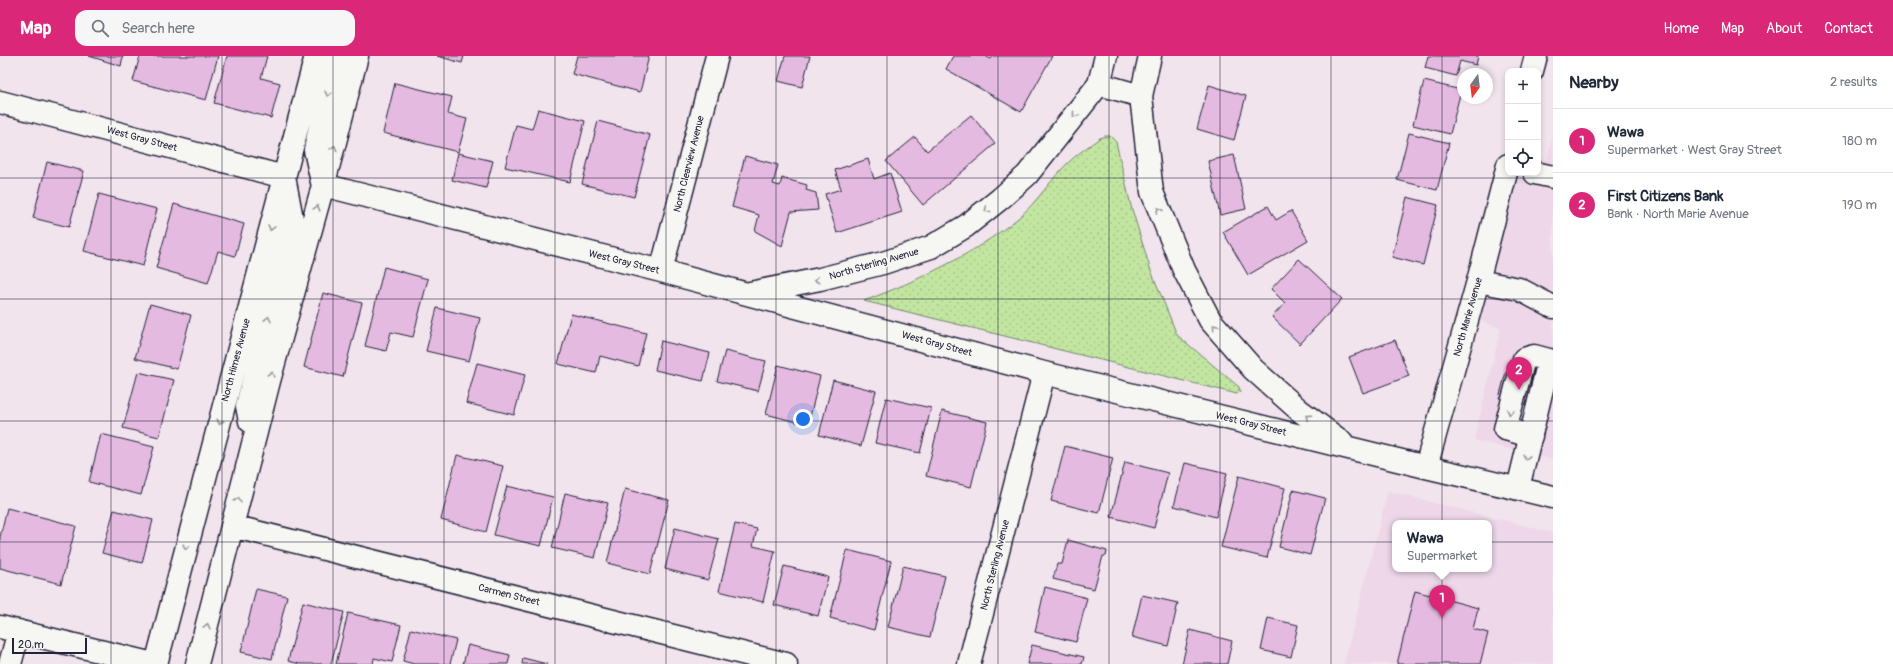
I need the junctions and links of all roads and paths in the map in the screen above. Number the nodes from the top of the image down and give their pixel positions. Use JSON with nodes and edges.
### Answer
{"nodes":[{"id":1,"x":316,"y":56,"type":"edge"},
{"id":2,"x":336,"y":56,"type":"edge"},
{"id":3,"x":357,"y":56,"type":"edge"},
{"id":4,"x":717,"y":56,"type":"edge"},
{"id":5,"x":1106,"y":56,"type":"edge"},
{"id":6,"x":1150,"y":56,"type":"edge"},
{"id":7,"x":1536,"y":56,"type":"edge"},
{"id":8,"x":1533,"y":68,"type":"edge"},
{"id":9,"x":1099,"y":84,"type":"junction"},
{"id":10,"x":1141,"y":96,"type":"junction"},
{"id":11,"x":0,"y":102,"type":"edge"},
{"id":12,"x":1541,"y":174,"type":"edge"},
{"id":13,"x":1505,"y":176,"type":"edge"},
{"id":14,"x":284,"y":177,"type":"junction"},
{"id":15,"x":1553,"y":177,"type":"edge"},
{"id":16,"x":323,"y":185,"type":"junction"},
{"id":17,"x":661,"y":271,"type":"junction"},
{"id":18,"x":1478,"y":281,"type":"junction"},
{"id":19,"x":745,"y":294,"type":"junction"},
{"id":20,"x":1553,"y":307,"type":"edge"},
{"id":21,"x":1551,"y":360,"type":"edge"},
{"id":22,"x":1044,"y":373,"type":"junction"},
{"id":23,"x":1531,"y":436,"type":"junction"},
{"id":24,"x":254,"y":439,"type":"junction"},
{"id":25,"x":1351,"y":448,"type":"junction"},
{"id":26,"x":1426,"y":467,"type":"junction"},
{"id":27,"x":1518,"y":488,"type":"junction"},
{"id":28,"x":1553,"y":497,"type":"edge"},
{"id":29,"x":232,"y":526,"type":"junction"},
{"id":30,"x":9,"y":629,"type":"edge"},
{"id":31,"x":10,"y":664,"type":"edge"},
{"id":32,"x":154,"y":664,"type":"edge"},
{"id":33,"x":197,"y":664,"type":"edge"},
{"id":34,"x":786,"y":664,"type":"edge"},
{"id":35,"x":969,"y":664,"type":"edge"}],
"edges":[{"from":1,"to":14,"type":"street","name":"North Himes Avenue"},
{"from":2,"to":16,"type":"street","one_way":true},
{"from":16,"to":3,"type":"street","one_way":true},
{"from":4,"to":17,"type":"street","name":"North Clearview Avenue"},
{"from":5,"to":9,"type":"street","name":"North Sterling Avenue"},
{"from":6,"to":10,"type":"street"},
{"from":7,"to":8,"type":"street"},
{"from":9,"to":10,"type":"street"},
{"from":9,"to":19,"type":"street","name":"North Sterling Avenue","one_way":true},
{"from":25,"to":10,"type":"street","one_way":true},
{"from":11,"to":14,"type":"street","name":"West Gray Street"},
{"from":12,"to":15,"type":"street"},
{"from":13,"to":18,"type":"street","name":"North Marie Avenue"},
{"from":24,"to":14,"type":"street","one_way":true},
{"from":14,"to":32,"type":"street","name":"North Himes Avenue","one_way":true},
{"from":16,"to":17,"type":"street","name":"West Gray Street"},
{"from":24,"to":16,"type":"street","one_way":true},
{"from":17,"to":19,"type":"street","name":"West Gray Street"},
{"from":18,"to":20,"type":"street"},
{"from":18,"to":26,"type":"street","name":"North Marie Avenue"},
{"from":19,"to":22,"type":"street","name":"West Gray Street"},
{"from":21,"to":23,"type":"street"},
{"from":21,"to":23,"type":"street","one_way":true},
{"from":22,"to":25,"type":"street","name":"West Gray Street"},
{"from":22,"to":35,"type":"street","name":"North Sterling Avenue"},
{"from":23,"to":27,"type":"street","one_way":true},
{"from":29,"to":24,"type":"street","one_way":true},
{"from":25,"to":26,"type":"street","name":"West Gray Street"},
{"from":26,"to":27,"type":"street","name":"West Gray Street"},
{"from":27,"to":28,"type":"street","name":"West Gray Street"},
{"from":33,"to":29,"type":"street","one_way":true},
{"from":29,"to":34,"type":"street","name":"Carmen Street"},
{"from":30,"to":31,"type":"street"},
{"from":30,"to":32,"type":"street"}]}
